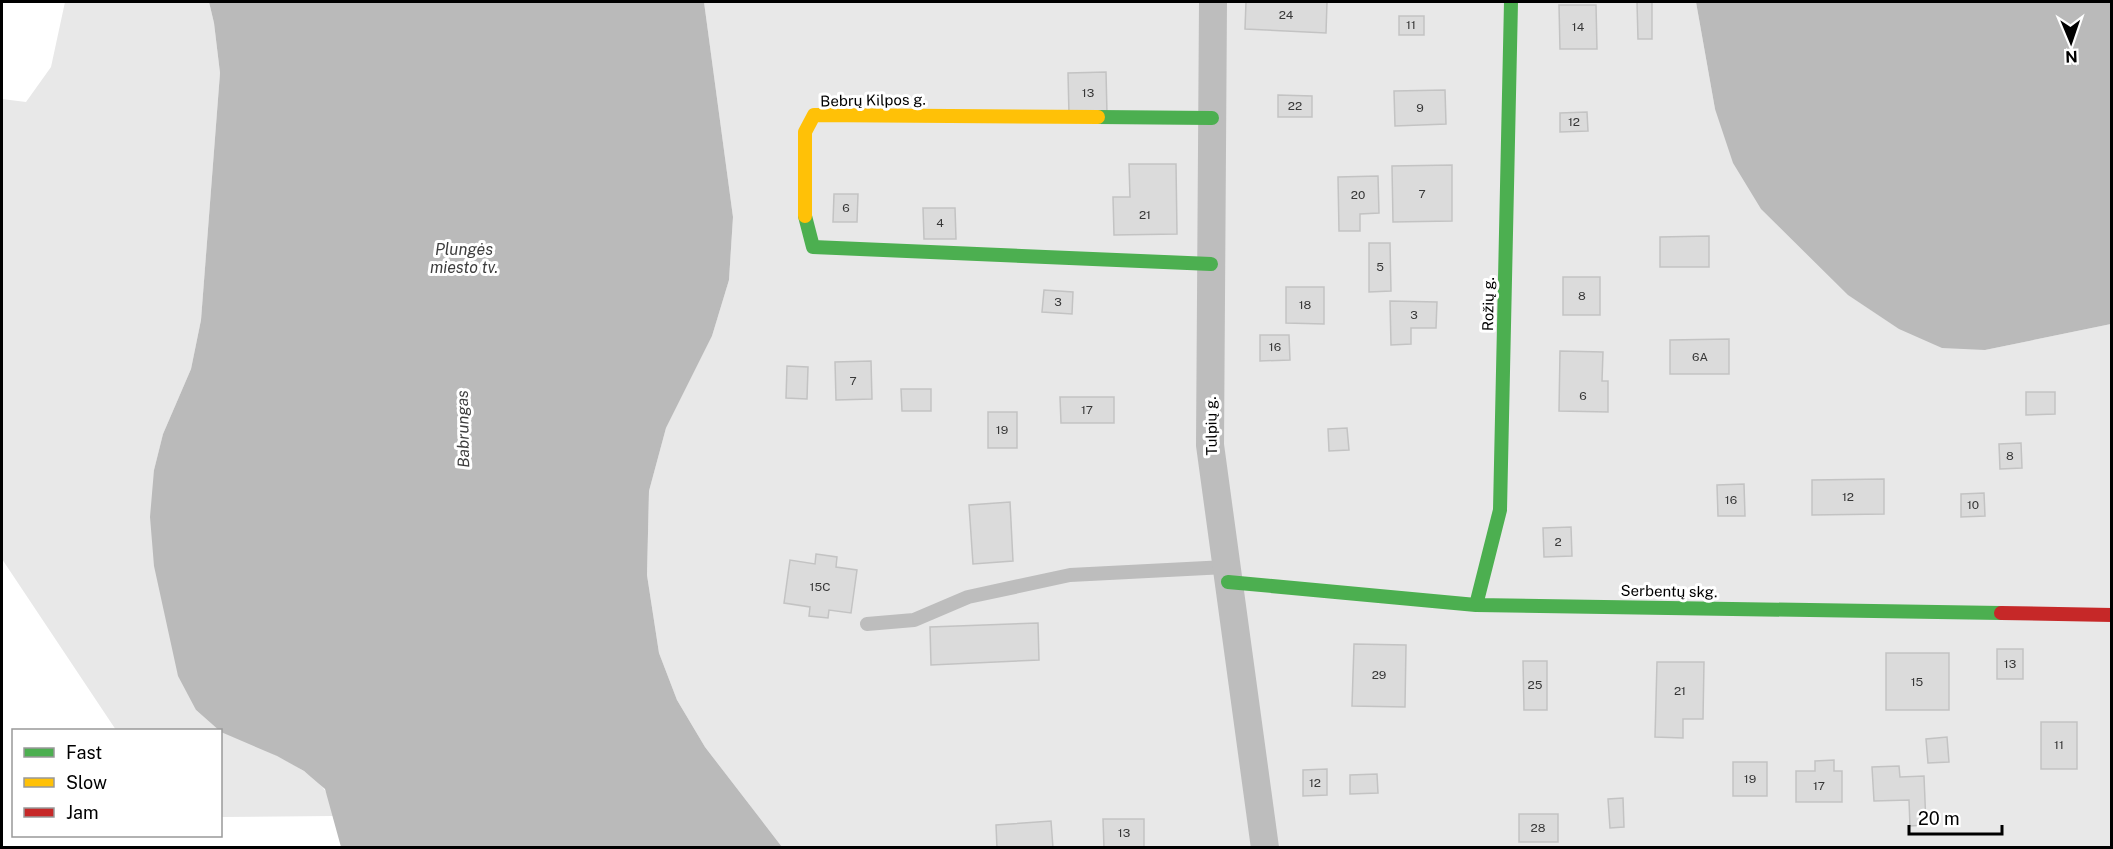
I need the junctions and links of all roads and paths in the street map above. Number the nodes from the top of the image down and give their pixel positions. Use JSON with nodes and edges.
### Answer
{"nodes":[{"id":1,"x":1213,"y":2,"type":"edge"},
{"id":2,"x":1510,"y":2,"type":"edge"},
{"id":3,"x":1212,"y":118,"type":"junction"},
{"id":4,"x":1211,"y":264,"type":"junction"},
{"id":5,"x":1226,"y":574,"type":"junction"},
{"id":6,"x":1476,"y":605,"type":"junction"},
{"id":7,"x":2112,"y":615,"type":"edge"},
{"id":8,"x":867,"y":624,"type":"dead end"},
{"id":9,"x":1265,"y":848,"type":"edge"}],
"edges":[{"from":1,"to":3,"type":"street","name":"Tulpių g."},
{"from":2,"to":6,"type":"street","name":"Rožių g."},
{"from":3,"to":4,"type":"street","name":"Tulpių g."},
{"from":3,"to":4,"type":"street","name":"Bebrų Kilpos g."},
{"from":4,"to":5,"type":"street","name":"Tulpių g."},
{"from":5,"to":6,"type":"street","name":"Serbentų skg."},
{"from":5,"to":8,"type":"lane"},
{"from":5,"to":9,"type":"street","name":"Tulpių g."},
{"from":6,"to":7,"type":"street","name":"Serbentų skg."}]}
